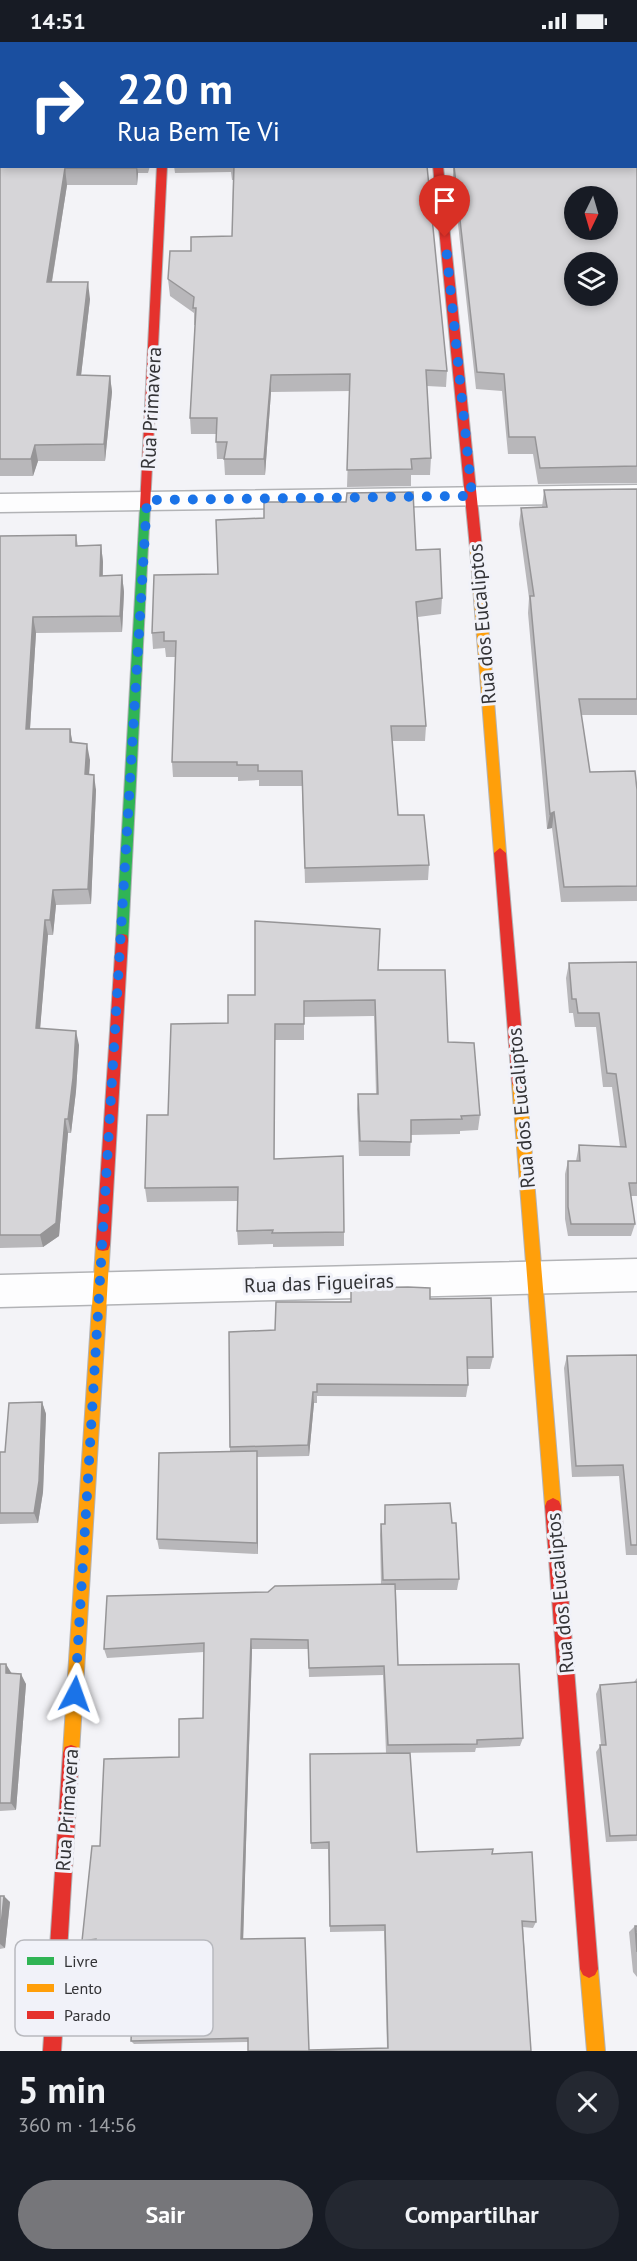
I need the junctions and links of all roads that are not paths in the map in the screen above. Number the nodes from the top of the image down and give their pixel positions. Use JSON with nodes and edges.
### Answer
{"nodes":[{"id":1,"x":162,"y":168,"type":"edge"},
{"id":2,"x":438,"y":168,"type":"edge"},
{"id":3,"x":637,"y":494,"type":"edge"},
{"id":4,"x":472,"y":496,"type":"junction"},
{"id":5,"x":147,"y":500,"type":"junction"},
{"id":6,"x":0,"y":503,"type":"edge"},
{"id":7,"x":637,"y":1275,"type":"edge"},
{"id":8,"x":534,"y":1277,"type":"junction"},
{"id":9,"x":100,"y":1289,"type":"junction"},
{"id":10,"x":0,"y":1291,"type":"edge"},
{"id":11,"x":58,"y":1940,"type":"edge"},
{"id":12,"x":52,"y":2036,"type":"edge"},
{"id":13,"x":51,"y":2051,"type":"edge"},
{"id":14,"x":596,"y":2051,"type":"edge"}],
"edges":[{"from":1,"to":5,"type":"street","name":"Rua Primavera"},
{"from":2,"to":4,"type":"street","name":"Rua dos Eucaliptos"},
{"from":3,"to":4,"type":"street"},
{"from":4,"to":5,"type":"street"},
{"from":4,"to":8,"type":"street","name":"Rua dos Eucaliptos"},
{"from":5,"to":6,"type":"street"},
{"from":5,"to":9,"type":"street","name":"Rua Primavera"},
{"from":7,"to":8,"type":"street","name":"Rua das Figueiras"},
{"from":8,"to":9,"type":"street","name":"Rua das Figueiras"},
{"from":8,"to":14,"type":"street","name":"Rua dos Eucaliptos"},
{"from":9,"to":10,"type":"street","name":"Rua das Figueiras"},
{"from":9,"to":11,"type":"street","name":"Rua Primavera"},
{"from":12,"to":13,"type":"street","name":"Rua Primavera"}]}
